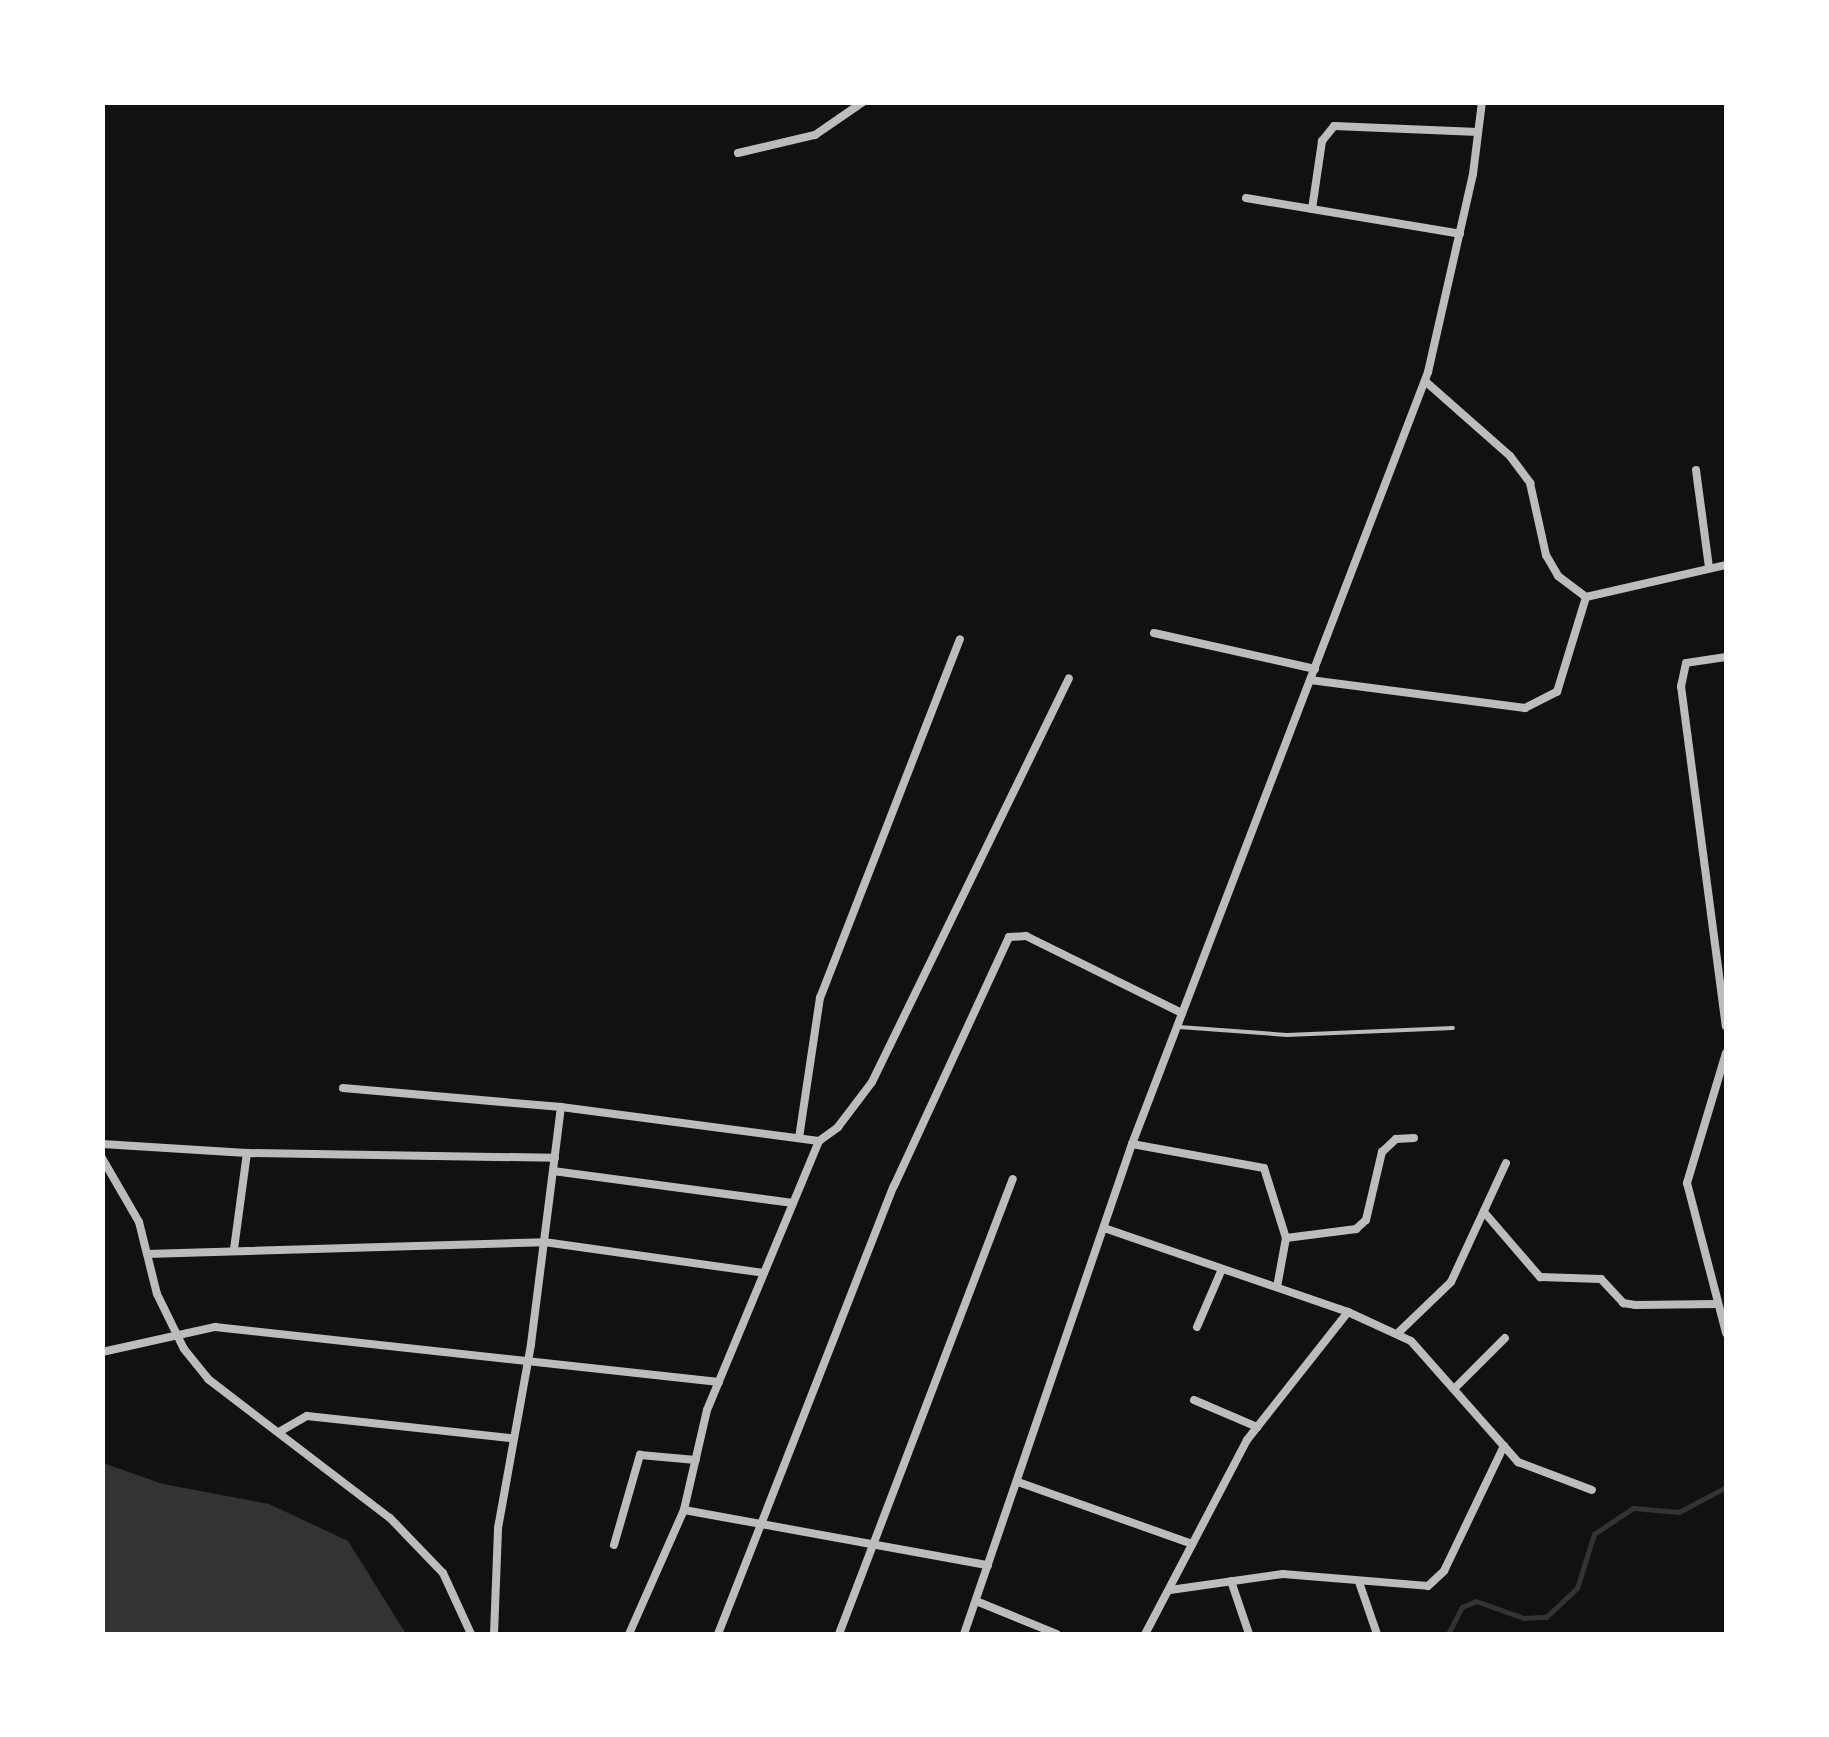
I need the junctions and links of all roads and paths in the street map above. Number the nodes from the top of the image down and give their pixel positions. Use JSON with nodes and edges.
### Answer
{"nodes":[{"id":1,"x":864,"y":102,"type":"edge"},
{"id":2,"x":1482,"y":102,"type":"edge"},
{"id":3,"x":1478,"y":132,"type":"junction"},
{"id":4,"x":738,"y":153,"type":"dead end"},
{"id":5,"x":1246,"y":198,"type":"dead end"},
{"id":6,"x":1312,"y":209,"type":"junction"},
{"id":7,"x":1460,"y":234,"type":"junction"},
{"id":8,"x":1425,"y":381,"type":"junction"},
{"id":9,"x":1696,"y":470,"type":"dead end"},
{"id":10,"x":1726,"y":564,"type":"edge"},
{"id":11,"x":1709,"y":567,"type":"junction"},
{"id":12,"x":1586,"y":597,"type":"junction"},
{"id":13,"x":1154,"y":633,"type":"dead end"},
{"id":14,"x":960,"y":638,"type":"dead end"},
{"id":15,"x":1726,"y":657,"type":"edge"},
{"id":16,"x":1315,"y":668,"type":"junction"},
{"id":17,"x":1069,"y":678,"type":"dead end"},
{"id":18,"x":1310,"y":680,"type":"junction"},
{"id":19,"x":1723,"y":983,"type":"edge"},
{"id":20,"x":1182,"y":1013,"type":"junction"},
{"id":21,"x":1177,"y":1026,"type":"junction"},
{"id":22,"x":1726,"y":1026,"type":"edge"},
{"id":23,"x":1454,"y":1028,"type":"dead end"},
{"id":24,"x":1726,"y":1053,"type":"edge"},
{"id":25,"x":343,"y":1088,"type":"dead end"},
{"id":26,"x":561,"y":1107,"type":"junction"},
{"id":27,"x":799,"y":1138,"type":"junction"},
{"id":28,"x":1414,"y":1138,"type":"dead end"},
{"id":29,"x":819,"y":1141,"type":"junction"},
{"id":30,"x":102,"y":1144,"type":"edge"},
{"id":31,"x":1132,"y":1144,"type":"junction"},
{"id":32,"x":247,"y":1153,"type":"junction"},
{"id":33,"x":102,"y":1158,"type":"edge"},
{"id":34,"x":555,"y":1158,"type":"junction"},
{"id":35,"x":1506,"y":1163,"type":"dead end"},
{"id":36,"x":553,"y":1171,"type":"junction"},
{"id":37,"x":1013,"y":1180,"type":"dead end"},
{"id":38,"x":793,"y":1203,"type":"junction"},
{"id":39,"x":1484,"y":1212,"type":"junction"},
{"id":40,"x":1106,"y":1229,"type":"junction"},
{"id":41,"x":1286,"y":1238,"type":"junction"},
{"id":42,"x":544,"y":1242,"type":"junction"},
{"id":43,"x":234,"y":1249,"type":"junction"},
{"id":44,"x":146,"y":1254,"type":"junction"},
{"id":45,"x":1222,"y":1268,"type":"junction"},
{"id":46,"x":764,"y":1273,"type":"junction"},
{"id":47,"x":1277,"y":1288,"type":"junction"},
{"id":48,"x":1718,"y":1304,"type":"junction"},
{"id":49,"x":1348,"y":1312,"type":"junction"},
{"id":50,"x":1197,"y":1326,"type":"dead end"},
{"id":51,"x":1399,"y":1332,"type":"junction"},
{"id":52,"x":1726,"y":1333,"type":"edge"},
{"id":53,"x":178,"y":1336,"type":"junction"},
{"id":54,"x":1505,"y":1338,"type":"dead end"},
{"id":55,"x":102,"y":1352,"type":"edge"},
{"id":56,"x":527,"y":1356,"type":"junction"},
{"id":57,"x":718,"y":1382,"type":"junction"},
{"id":58,"x":1454,"y":1389,"type":"junction"},
{"id":59,"x":1194,"y":1400,"type":"dead end"},
{"id":60,"x":1257,"y":1427,"type":"junction"},
{"id":61,"x":280,"y":1432,"type":"junction"},
{"id":62,"x":510,"y":1438,"type":"junction"},
{"id":63,"x":1504,"y":1446,"type":"junction"},
{"id":64,"x":696,"y":1460,"type":"junction"},
{"id":65,"x":1018,"y":1482,"type":"junction"},
{"id":66,"x":1592,"y":1490,"type":"dead end"},
{"id":67,"x":684,"y":1510,"type":"junction"},
{"id":68,"x":762,"y":1524,"type":"junction"},
{"id":69,"x":875,"y":1544,"type":"junction"},
{"id":70,"x":1192,"y":1544,"type":"junction"},
{"id":71,"x":614,"y":1545,"type":"dead end"},
{"id":72,"x":988,"y":1565,"type":"junction"},
{"id":73,"x":1231,"y":1581,"type":"junction"},
{"id":74,"x":1359,"y":1582,"type":"junction"},
{"id":75,"x":1170,"y":1590,"type":"junction"},
{"id":76,"x":976,"y":1601,"type":"junction"},
{"id":77,"x":472,"y":1634,"type":"edge"},
{"id":78,"x":494,"y":1634,"type":"edge"},
{"id":79,"x":629,"y":1634,"type":"edge"},
{"id":80,"x":718,"y":1634,"type":"edge"},
{"id":81,"x":839,"y":1634,"type":"edge"},
{"id":82,"x":964,"y":1634,"type":"edge"},
{"id":83,"x":1057,"y":1634,"type":"edge"},
{"id":84,"x":1145,"y":1634,"type":"edge"},
{"id":85,"x":1248,"y":1634,"type":"edge"},
{"id":86,"x":1377,"y":1634,"type":"edge"}],
"edges":[{"from":1,"to":4,"type":"street"},
{"from":2,"to":3,"type":"street"},
{"from":3,"to":6,"type":"street"},
{"from":3,"to":7,"type":"street"},
{"from":5,"to":6,"type":"street"},
{"from":6,"to":7,"type":"street"},
{"from":7,"to":8,"type":"street"},
{"from":8,"to":12,"type":"street"},
{"from":8,"to":16,"type":"street"},
{"from":9,"to":11,"type":"street"},
{"from":10,"to":11,"type":"street"},
{"from":11,"to":12,"type":"street"},
{"from":12,"to":18,"type":"street"},
{"from":13,"to":16,"type":"street"},
{"from":14,"to":27,"type":"street"},
{"from":15,"to":19,"type":"street"},
{"from":16,"to":18,"type":"street"},
{"from":17,"to":29,"type":"street"},
{"from":18,"to":20,"type":"street"},
{"from":19,"to":22,"type":"street"},
{"from":20,"to":21,"type":"street"},
{"from":20,"to":68,"type":"street"},
{"from":21,"to":23,"type":"lane"},
{"from":21,"to":31,"type":"street"},
{"from":24,"to":48,"type":"street"},
{"from":25,"to":26,"type":"street"},
{"from":26,"to":27,"type":"street"},
{"from":26,"to":34,"type":"street"},
{"from":27,"to":29,"type":"street"},
{"from":28,"to":41,"type":"street"},
{"from":29,"to":38,"type":"street"},
{"from":30,"to":32,"type":"street"},
{"from":31,"to":40,"type":"street"},
{"from":31,"to":41,"type":"street"},
{"from":32,"to":34,"type":"street"},
{"from":32,"to":43,"type":"street"},
{"from":33,"to":44,"type":"street"},
{"from":34,"to":36,"type":"street"},
{"from":35,"to":39,"type":"street"},
{"from":36,"to":38,"type":"street"},
{"from":36,"to":42,"type":"street"},
{"from":37,"to":69,"type":"street"},
{"from":38,"to":46,"type":"street"},
{"from":39,"to":48,"type":"street"},
{"from":39,"to":51,"type":"street"},
{"from":40,"to":45,"type":"street"},
{"from":40,"to":65,"type":"street"},
{"from":41,"to":47,"type":"street"},
{"from":42,"to":43,"type":"street"},
{"from":42,"to":46,"type":"street"},
{"from":42,"to":56,"type":"street"},
{"from":43,"to":44,"type":"street"},
{"from":44,"to":53,"type":"street"},
{"from":45,"to":47,"type":"street"},
{"from":45,"to":50,"type":"street"},
{"from":46,"to":57,"type":"street"},
{"from":47,"to":49,"type":"street"},
{"from":48,"to":52,"type":"street"},
{"from":49,"to":51,"type":"street"},
{"from":49,"to":60,"type":"street"},
{"from":51,"to":58,"type":"street"},
{"from":53,"to":55,"type":"street"},
{"from":53,"to":56,"type":"street"},
{"from":53,"to":61,"type":"street"},
{"from":54,"to":58,"type":"street"},
{"from":56,"to":57,"type":"street"},
{"from":56,"to":62,"type":"street"},
{"from":57,"to":64,"type":"street"},
{"from":58,"to":63,"type":"street"},
{"from":59,"to":60,"type":"street"},
{"from":60,"to":70,"type":"street"},
{"from":61,"to":62,"type":"street"},
{"from":61,"to":77,"type":"street"},
{"from":62,"to":78,"type":"street"},
{"from":63,"to":66,"type":"street"},
{"from":63,"to":74,"type":"street"},
{"from":64,"to":67,"type":"street"},
{"from":64,"to":71,"type":"street"},
{"from":65,"to":70,"type":"street"},
{"from":65,"to":72,"type":"street"},
{"from":67,"to":68,"type":"street"},
{"from":67,"to":79,"type":"street"},
{"from":68,"to":69,"type":"street"},
{"from":68,"to":80,"type":"street"},
{"from":69,"to":72,"type":"street"},
{"from":69,"to":81,"type":"street"},
{"from":70,"to":75,"type":"street"},
{"from":72,"to":76,"type":"street"},
{"from":73,"to":74,"type":"street"},
{"from":73,"to":75,"type":"street"},
{"from":73,"to":85,"type":"street"},
{"from":74,"to":86,"type":"street"},
{"from":75,"to":84,"type":"street"},
{"from":76,"to":82,"type":"street"},
{"from":76,"to":83,"type":"street"}]}
